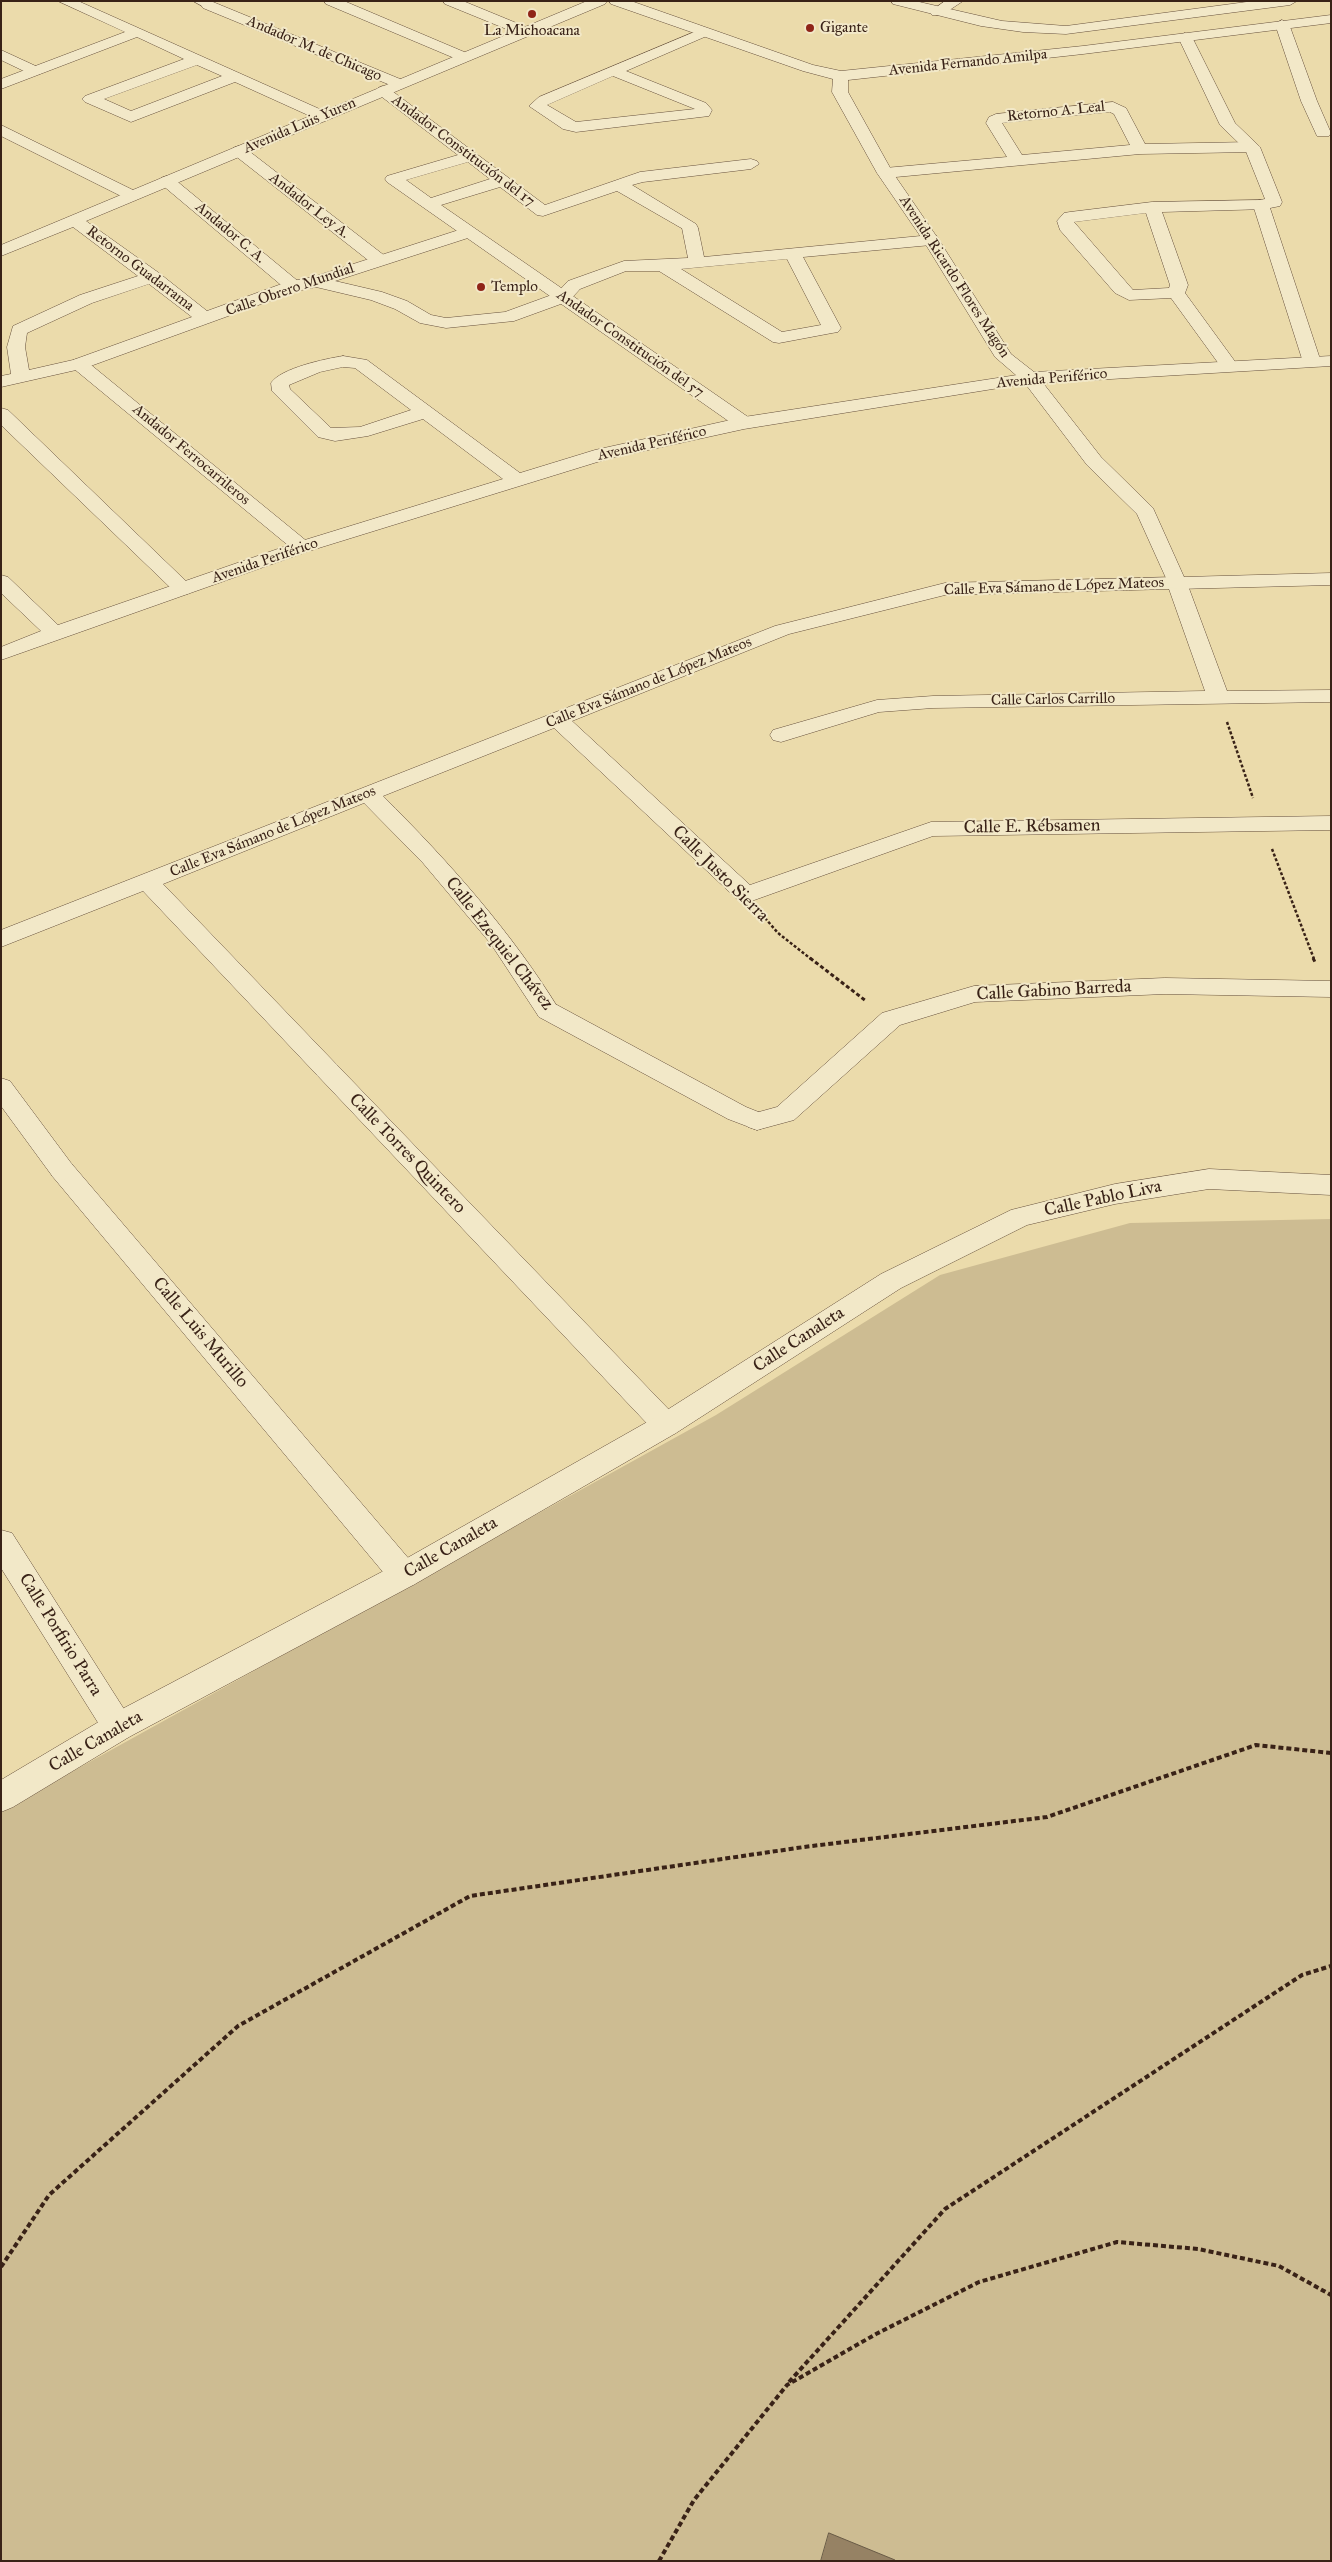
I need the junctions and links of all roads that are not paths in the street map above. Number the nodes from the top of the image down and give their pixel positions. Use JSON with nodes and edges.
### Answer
{"nodes":[{"id":1,"x":65,"y":1,"type":"edge"},
{"id":2,"x":331,"y":1,"type":"edge"},
{"id":3,"x":450,"y":1,"type":"edge"},
{"id":4,"x":600,"y":1,"type":"edge"},
{"id":5,"x":616,"y":1,"type":"edge"},
{"id":6,"x":898,"y":1,"type":"edge"},
{"id":7,"x":956,"y":1,"type":"edge"},
{"id":8,"x":1290,"y":1,"type":"edge"},
{"id":9,"x":204,"y":3,"type":"edge"},
{"id":10,"x":1235,"y":5,"type":"edge"},
{"id":11,"x":937,"y":12,"type":"junction"},
{"id":12,"x":1331,"y":19,"type":"edge"},
{"id":13,"x":1282,"y":24,"type":"junction"},
{"id":14,"x":1012,"y":28,"type":"junction"},
{"id":15,"x":1066,"y":30,"type":"junction"},
{"id":16,"x":138,"y":32,"type":"junction"},
{"id":17,"x":526,"y":32,"type":"junction"},
{"id":18,"x":704,"y":32,"type":"junction"},
{"id":19,"x":1185,"y":37,"type":"junction"},
{"id":20,"x":1083,"y":50,"type":"junction"},
{"id":21,"x":1,"y":54,"type":"edge"},
{"id":22,"x":464,"y":57,"type":"junction"},
{"id":23,"x":1003,"y":59,"type":"junction"},
{"id":24,"x":196,"y":60,"type":"junction"},
{"id":25,"x":613,"y":70,"type":"junction"},
{"id":26,"x":35,"y":72,"type":"junction"},
{"id":27,"x":841,"y":76,"type":"junction"},
{"id":28,"x":233,"y":77,"type":"junction"},
{"id":29,"x":1,"y":84,"type":"edge"},
{"id":30,"x":400,"y":84,"type":"junction"},
{"id":31,"x":383,"y":91,"type":"junction"},
{"id":32,"x":323,"y":116,"type":"junction"},
{"id":33,"x":1,"y":130,"type":"edge"},
{"id":34,"x":1323,"y":133,"type":"dead end"},
{"id":35,"x":1252,"y":147,"type":"junction"},
{"id":36,"x":1140,"y":149,"type":"junction"},
{"id":37,"x":239,"y":151,"type":"junction"},
{"id":38,"x":472,"y":156,"type":"junction"},
{"id":39,"x":1017,"y":160,"type":"junction"},
{"id":40,"x":752,"y":164,"type":"dead end"},
{"id":41,"x":885,"y":173,"type":"junction"},
{"id":42,"x":504,"y":180,"type":"junction"},
{"id":43,"x":167,"y":181,"type":"junction"},
{"id":44,"x":618,"y":184,"type":"junction"},
{"id":45,"x":132,"y":196,"type":"junction"},
{"id":46,"x":428,"y":204,"type":"junction"},
{"id":47,"x":1261,"y":205,"type":"junction"},
{"id":48,"x":1152,"y":207,"type":"junction"},
{"id":49,"x":74,"y":220,"type":"junction"},
{"id":50,"x":468,"y":232,"type":"junction"},
{"id":51,"x":931,"y":240,"type":"junction"},
{"id":52,"x":1,"y":251,"type":"edge"},
{"id":53,"x":794,"y":254,"type":"junction"},
{"id":54,"x":379,"y":260,"type":"junction"},
{"id":55,"x":697,"y":263,"type":"junction"},
{"id":56,"x":662,"y":266,"type":"junction"},
{"id":57,"x":153,"y":278,"type":"junction"},
{"id":58,"x":316,"y":282,"type":"junction"},
{"id":59,"x":293,"y":286,"type":"junction"},
{"id":60,"x":1176,"y":292,"type":"junction"},
{"id":61,"x":563,"y":298,"type":"junction"},
{"id":62,"x":206,"y":319,"type":"junction"},
{"id":63,"x":1322,"y":362,"type":"edge"},
{"id":64,"x":79,"y":364,"type":"junction"},
{"id":65,"x":1230,"y":367,"type":"junction"},
{"id":66,"x":21,"y":377,"type":"junction"},
{"id":67,"x":1030,"y":378,"type":"junction"},
{"id":68,"x":1,"y":382,"type":"edge"},
{"id":69,"x":425,"y":412,"type":"junction"},
{"id":70,"x":1,"y":414,"type":"edge"},
{"id":71,"x":744,"y":423,"type":"junction"},
{"id":72,"x":517,"y":480,"type":"junction"},
{"id":73,"x":302,"y":547,"type":"junction"},
{"id":74,"x":1331,"y":579,"type":"edge"},
{"id":75,"x":1,"y":581,"type":"edge"},
{"id":76,"x":1177,"y":583,"type":"junction"},
{"id":77,"x":183,"y":589,"type":"junction"},
{"id":78,"x":55,"y":633,"type":"junction"},
{"id":79,"x":1,"y":654,"type":"edge"},
{"id":80,"x":1331,"y":696,"type":"edge"},
{"id":81,"x":1218,"y":697,"type":"junction"},
{"id":82,"x":558,"y":720,"type":"junction"},
{"id":83,"x":781,"y":735,"type":"dead end"},
{"id":84,"x":368,"y":794,"type":"junction"},
{"id":85,"x":1331,"y":823,"type":"edge"},
{"id":86,"x":148,"y":882,"type":"junction"},
{"id":87,"x":746,"y":896,"type":"joint"},
{"id":88,"x":1,"y":939,"type":"edge"},
{"id":89,"x":1331,"y":989,"type":"edge"},
{"id":90,"x":1,"y":1087,"type":"edge"},
{"id":91,"x":757,"y":1122,"type":"joint"},
{"id":92,"x":1331,"y":1185,"type":"edge"},
{"id":93,"x":891,"y":1281,"type":"joint"},
{"id":94,"x":666,"y":1425,"type":"junction"},
{"id":95,"x":1,"y":1542,"type":"edge"},
{"id":96,"x":404,"y":1575,"type":"junction"},
{"id":97,"x":118,"y":1727,"type":"junction"},
{"id":98,"x":1,"y":1797,"type":"edge"}],
"edges":[{"from":1,"to":16,"type":"street"},
{"from":2,"to":22,"type":"street"},
{"from":3,"to":17,"type":"street"},
{"from":4,"to":17,"type":"street","name":"Avenida Luis Yuren"},
{"from":5,"to":18,"type":"street","name":"Avenida Fernando Amilpa"},
{"from":6,"to":11,"type":"street","name":"Avenida Fernando Amilpa"},
{"from":7,"to":11,"type":"street"},
{"from":8,"to":10,"type":"street","name":"Avenida Fernando Amilpa"},
{"from":9,"to":30,"type":"street","name":"Andador M. de Chicago"},
{"from":10,"to":15,"type":"street","name":"Avenida Fernando Amilpa"},
{"from":11,"to":14,"type":"street","name":"Avenida Fernando Amilpa"},
{"from":12,"to":13,"type":"street","name":"Avenida Fernando Amilpa"},
{"from":13,"to":19,"type":"street","name":"Avenida Fernando Amilpa"},
{"from":13,"to":34,"type":"street"},
{"from":14,"to":15,"type":"street","name":"Avenida Fernando Amilpa"},
{"from":14,"to":23,"type":"street"},
{"from":15,"to":20,"type":"street"},
{"from":16,"to":24,"type":"street"},
{"from":16,"to":26,"type":"street"},
{"from":17,"to":22,"type":"street","name":"Avenida Luis Yuren"},
{"from":18,"to":25,"type":"street"},
{"from":18,"to":27,"type":"street","name":"Avenida Fernando Amilpa"},
{"from":19,"to":20,"type":"street","name":"Avenida Fernando Amilpa"},
{"from":19,"to":35,"type":"street"},
{"from":20,"to":23,"type":"street","name":"Avenida Fernando Amilpa"},
{"from":21,"to":26,"type":"street"},
{"from":22,"to":30,"type":"street","name":"Avenida Luis Yuren"},
{"from":23,"to":27,"type":"street","name":"Avenida Fernando Amilpa"},
{"from":24,"to":28,"type":"street"},
{"from":24,"to":28,"type":"street"},
{"from":25,"to":25,"type":"street"},
{"from":26,"to":29,"type":"street"},
{"from":27,"to":41,"type":"street","name":"Avenida Ricardo Flores Magón"},
{"from":28,"to":32,"type":"street"},
{"from":30,"to":31,"type":"street","name":"Avenida Luis Yuren"},
{"from":31,"to":32,"type":"street","name":"Avenida Luis Yuren"},
{"from":31,"to":38,"type":"street","name":"Andador Constitución del 17"},
{"from":32,"to":37,"type":"street","name":"Avenida Luis Yuren"},
{"from":33,"to":45,"type":"street"},
{"from":35,"to":36,"type":"street"},
{"from":35,"to":47,"type":"street"},
{"from":36,"to":39,"type":"street"},
{"from":36,"to":39,"type":"street","name":"Retorno A. Leal"},
{"from":37,"to":43,"type":"street","name":"Avenida Luis Yuren"},
{"from":37,"to":54,"type":"street","name":"Andador Ley A."},
{"from":38,"to":42,"type":"street","name":"Andador Constitución del 17"},
{"from":38,"to":46,"type":"street","name":"Andador Constitución del 57"},
{"from":39,"to":41,"type":"street"},
{"from":40,"to":44,"type":"street"},
{"from":41,"to":51,"type":"street","name":"Avenida Ricardo Flores Magón"},
{"from":42,"to":44,"type":"street","name":"Andador Constitución del 17"},
{"from":42,"to":46,"type":"street"},
{"from":43,"to":45,"type":"street","name":"Avenida Luis Yuren"},
{"from":43,"to":59,"type":"street","name":"Andador C. A."},
{"from":44,"to":55,"type":"street"},
{"from":45,"to":49,"type":"street","name":"Avenida Luis Yuren"},
{"from":46,"to":50,"type":"street","name":"Andador Constitución del 57"},
{"from":47,"to":48,"type":"street"},
{"from":47,"to":63,"type":"street"},
{"from":48,"to":60,"type":"street"},
{"from":48,"to":60,"type":"street"},
{"from":49,"to":52,"type":"street","name":"Avenida Luis Yuren"},
{"from":49,"to":57,"type":"street","name":"Retorno Guadarrama"},
{"from":50,"to":54,"type":"street","name":"Calle Obrero Mundial"},
{"from":50,"to":61,"type":"street","name":"Andador Constitución del 57"},
{"from":51,"to":53,"type":"street"},
{"from":51,"to":67,"type":"street","name":"Avenida Ricardo Flores Magón"},
{"from":53,"to":55,"type":"street"},
{"from":53,"to":56,"type":"street"},
{"from":54,"to":58,"type":"street","name":"Calle Obrero Mundial"},
{"from":55,"to":56,"type":"street"},
{"from":56,"to":61,"type":"street"},
{"from":57,"to":62,"type":"street","name":"Retorno Guadarrama"},
{"from":57,"to":66,"type":"street"},
{"from":58,"to":59,"type":"street","name":"Calle Obrero Mundial"},
{"from":58,"to":61,"type":"street"},
{"from":59,"to":62,"type":"street","name":"Calle Obrero Mundial"},
{"from":60,"to":65,"type":"street"},
{"from":61,"to":71,"type":"street","name":"Andador Constitución del 57"},
{"from":62,"to":64,"type":"street","name":"Calle Obrero Mundial"},
{"from":63,"to":65,"type":"street","name":"Avenida Periférico"},
{"from":64,"to":66,"type":"street","name":"Calle Obrero Mundial"},
{"from":64,"to":73,"type":"street","name":"Andador Ferrocarrileros"},
{"from":65,"to":67,"type":"street","name":"Avenida Periférico"},
{"from":66,"to":68,"type":"street","name":"Calle Obrero Mundial"},
{"from":67,"to":71,"type":"street","name":"Avenida Periférico"},
{"from":67,"to":76,"type":"street","name":"Avenida Ricardo Flores Magón"},
{"from":69,"to":69,"type":"street"},
{"from":69,"to":72,"type":"street"},
{"from":70,"to":77,"type":"street"},
{"from":71,"to":72,"type":"street","name":"Avenida Periférico"},
{"from":72,"to":73,"type":"street","name":"Avenida Periférico"},
{"from":73,"to":77,"type":"street","name":"Avenida Periférico"},
{"from":74,"to":76,"type":"street","name":"Calle Eva Sámano de López Mateos"},
{"from":75,"to":78,"type":"street"},
{"from":76,"to":81,"type":"street","name":"Avenida Ricardo Flores Magón"},
{"from":76,"to":82,"type":"street","name":"Calle Eva Sámano de López Mateos"},
{"from":77,"to":78,"type":"street","name":"Avenida Periférico"},
{"from":78,"to":79,"type":"street","name":"Avenida Periférico"},
{"from":80,"to":81,"type":"street","name":"Calle Carlos Carrillo"},
{"from":81,"to":83,"type":"street","name":"Calle Carlos Carrillo"},
{"from":82,"to":84,"type":"street","name":"Calle Eva Sámano de López Mateos"},
{"from":82,"to":87,"type":"street","name":"Calle Justo Sierra"},
{"from":84,"to":86,"type":"street","name":"Calle Eva Sámano de López Mateos"},
{"from":84,"to":91,"type":"street","name":"Calle Ezequiel Chávez"},
{"from":85,"to":87,"type":"street","name":"Calle E. Rébsamen"},
{"from":86,"to":88,"type":"street","name":"Calle Eva Sámano de López Mateos"},
{"from":86,"to":94,"type":"street","name":"Calle Torres Quintero"},
{"from":89,"to":91,"type":"street","name":"Calle Gabino Barreda"},
{"from":90,"to":96,"type":"street","name":"Calle Luis Murillo"},
{"from":92,"to":93,"type":"street","name":"Calle Pablo Liva"},
{"from":93,"to":94,"type":"street","name":"Calle Canaleta"},
{"from":94,"to":96,"type":"street","name":"Calle Canaleta"},
{"from":95,"to":97,"type":"street","name":"Calle Porfirio Parra"},
{"from":96,"to":97,"type":"street","name":"Calle Canaleta"},
{"from":97,"to":98,"type":"street","name":"Calle Canaleta"}]}
